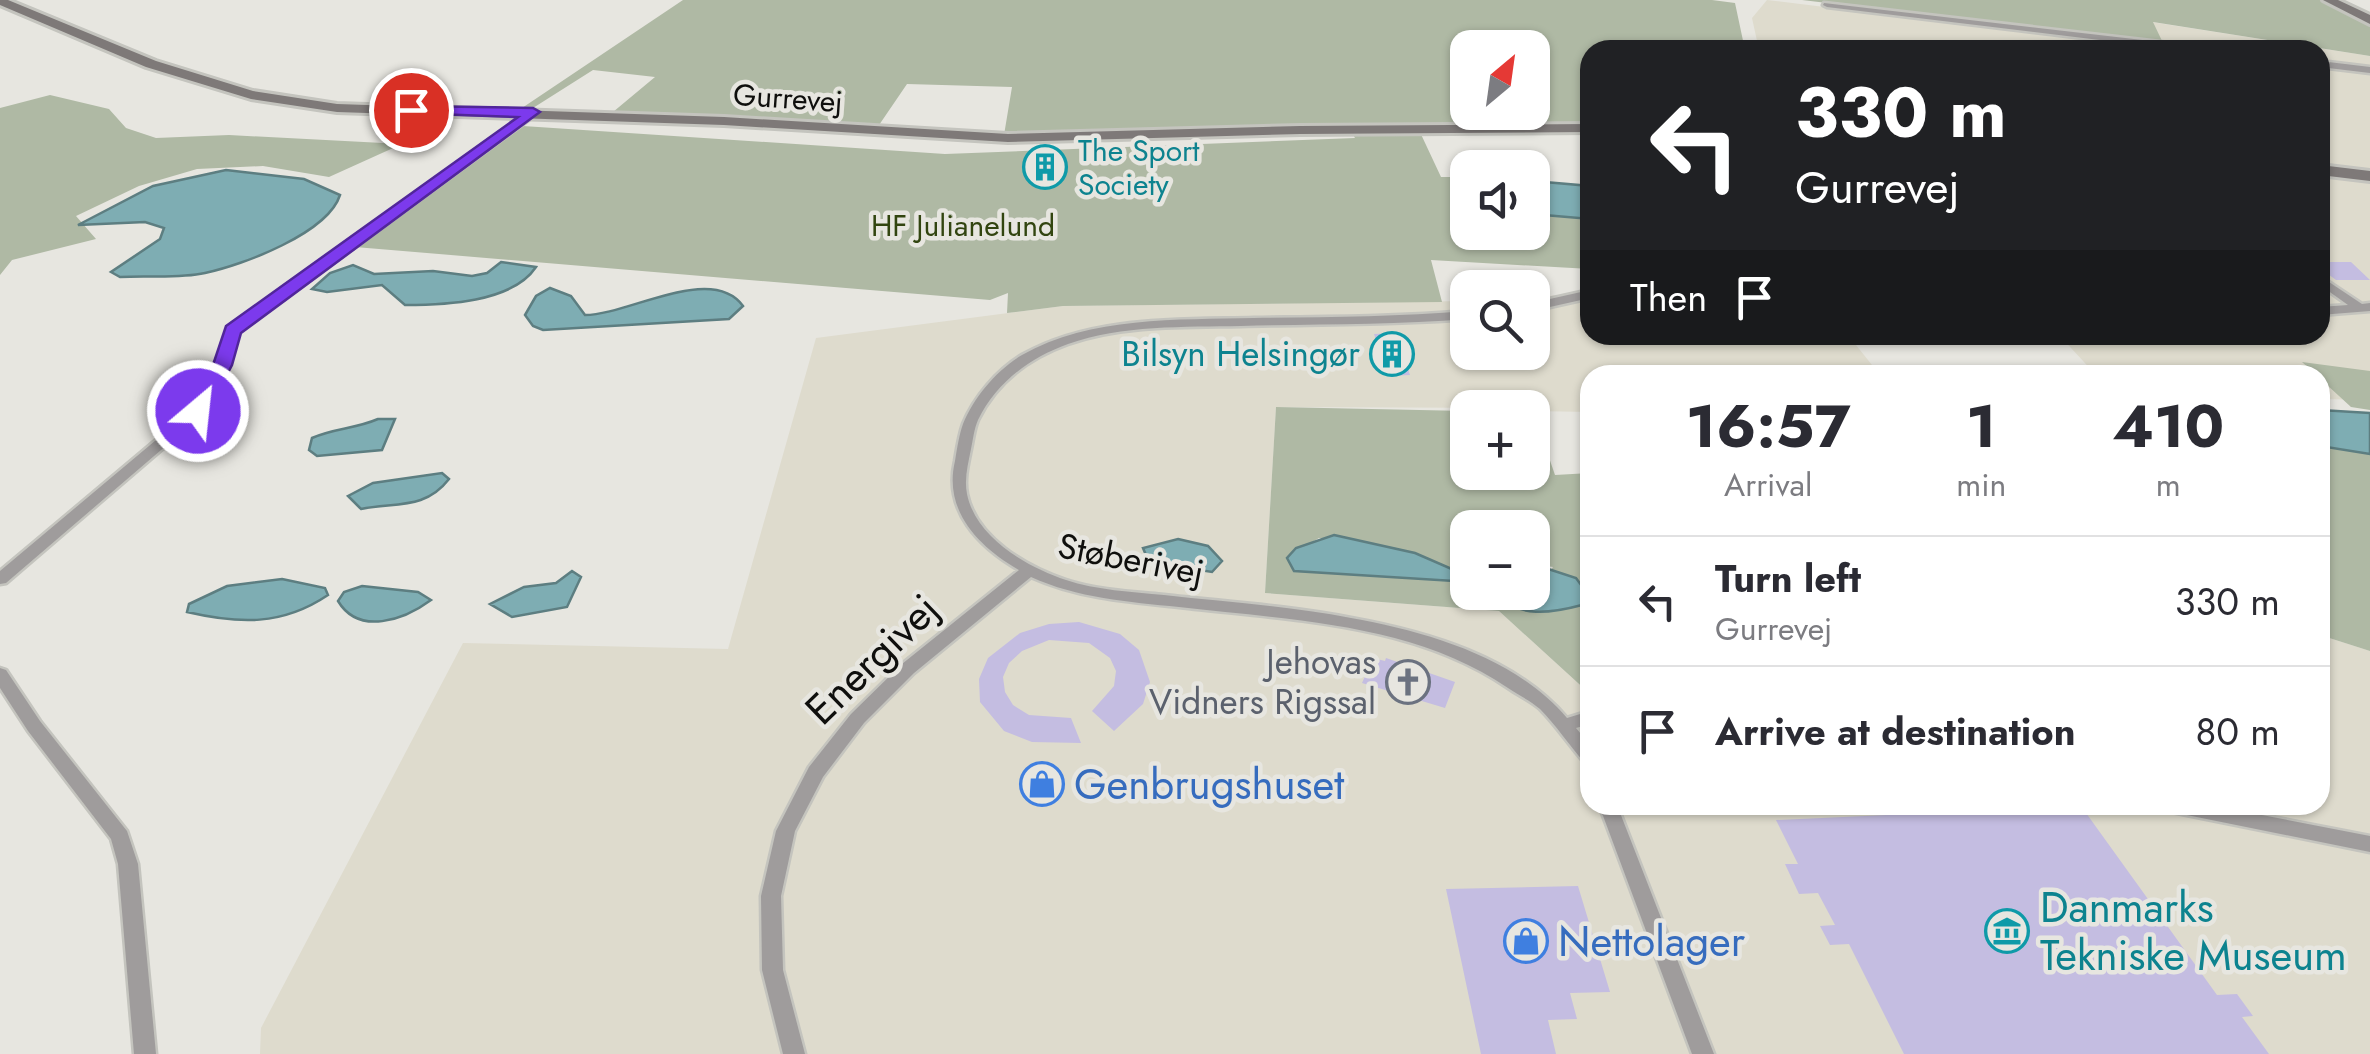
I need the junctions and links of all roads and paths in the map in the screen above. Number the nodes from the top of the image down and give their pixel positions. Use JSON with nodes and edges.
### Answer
{"nodes":[{"id":1,"x":2329,"y":0,"type":"edge"},
{"id":2,"x":0,"y":1,"type":"edge"},
{"id":3,"x":1827,"y":5,"type":"dead end"},
{"id":4,"x":2370,"y":20,"type":"edge"},
{"id":5,"x":2119,"y":40,"type":"edge"},
{"id":6,"x":2330,"y":65,"type":"edge"},
{"id":7,"x":2370,"y":70,"type":"edge"},
{"id":8,"x":533,"y":112,"type":"junction"},
{"id":9,"x":1580,"y":128,"type":"edge"},
{"id":10,"x":2330,"y":171,"type":"edge"},
{"id":11,"x":2370,"y":176,"type":"edge"},
{"id":12,"x":2330,"y":286,"type":"edge"},
{"id":13,"x":1580,"y":296,"type":"edge"},
{"id":14,"x":1550,"y":303,"type":"edge"},
{"id":15,"x":2364,"y":307,"type":"edge"},
{"id":16,"x":2330,"y":310,"type":"edge"},
{"id":17,"x":1450,"y":316,"type":"edge"},
{"id":18,"x":1028,"y":572,"type":"junction"},
{"id":19,"x":0,"y":579,"type":"edge"},
{"id":20,"x":0,"y":674,"type":"edge"},
{"id":21,"x":1580,"y":720,"type":"edge"},
{"id":22,"x":1568,"y":724,"type":"junction"},
{"id":23,"x":1580,"y":742,"type":"edge"},
{"id":24,"x":1612,"y":815,"type":"edge"},
{"id":25,"x":2223,"y":815,"type":"edge"},
{"id":26,"x":2370,"y":844,"type":"edge"},
{"id":27,"x":145,"y":1054,"type":"edge"},
{"id":28,"x":794,"y":1054,"type":"edge"},
{"id":29,"x":1703,"y":1054,"type":"edge"}],
"edges":[{"from":1,"to":4,"type":"street"},
{"from":2,"to":8,"type":"street","name":"Gurrevej"},
{"from":3,"to":5,"type":"street"},
{"from":6,"to":7,"type":"street"},
{"from":8,"to":9,"type":"street","name":"Gurrevej"},
{"from":8,"to":19,"type":"street"},
{"from":10,"to":11,"type":"street"},
{"from":12,"to":15,"type":"street"},
{"from":13,"to":14,"type":"street"},
{"from":15,"to":16,"type":"street"},
{"from":17,"to":18,"type":"street","name":"Støberivej"},
{"from":18,"to":22,"type":"street","name":"Støberivej"},
{"from":18,"to":28,"type":"street","name":"Energivej"},
{"from":20,"to":27,"type":"street"},
{"from":21,"to":22,"type":"street"},
{"from":22,"to":23,"type":"street","name":"Støberivej"},
{"from":24,"to":29,"type":"street"},
{"from":25,"to":26,"type":"street"}]}
